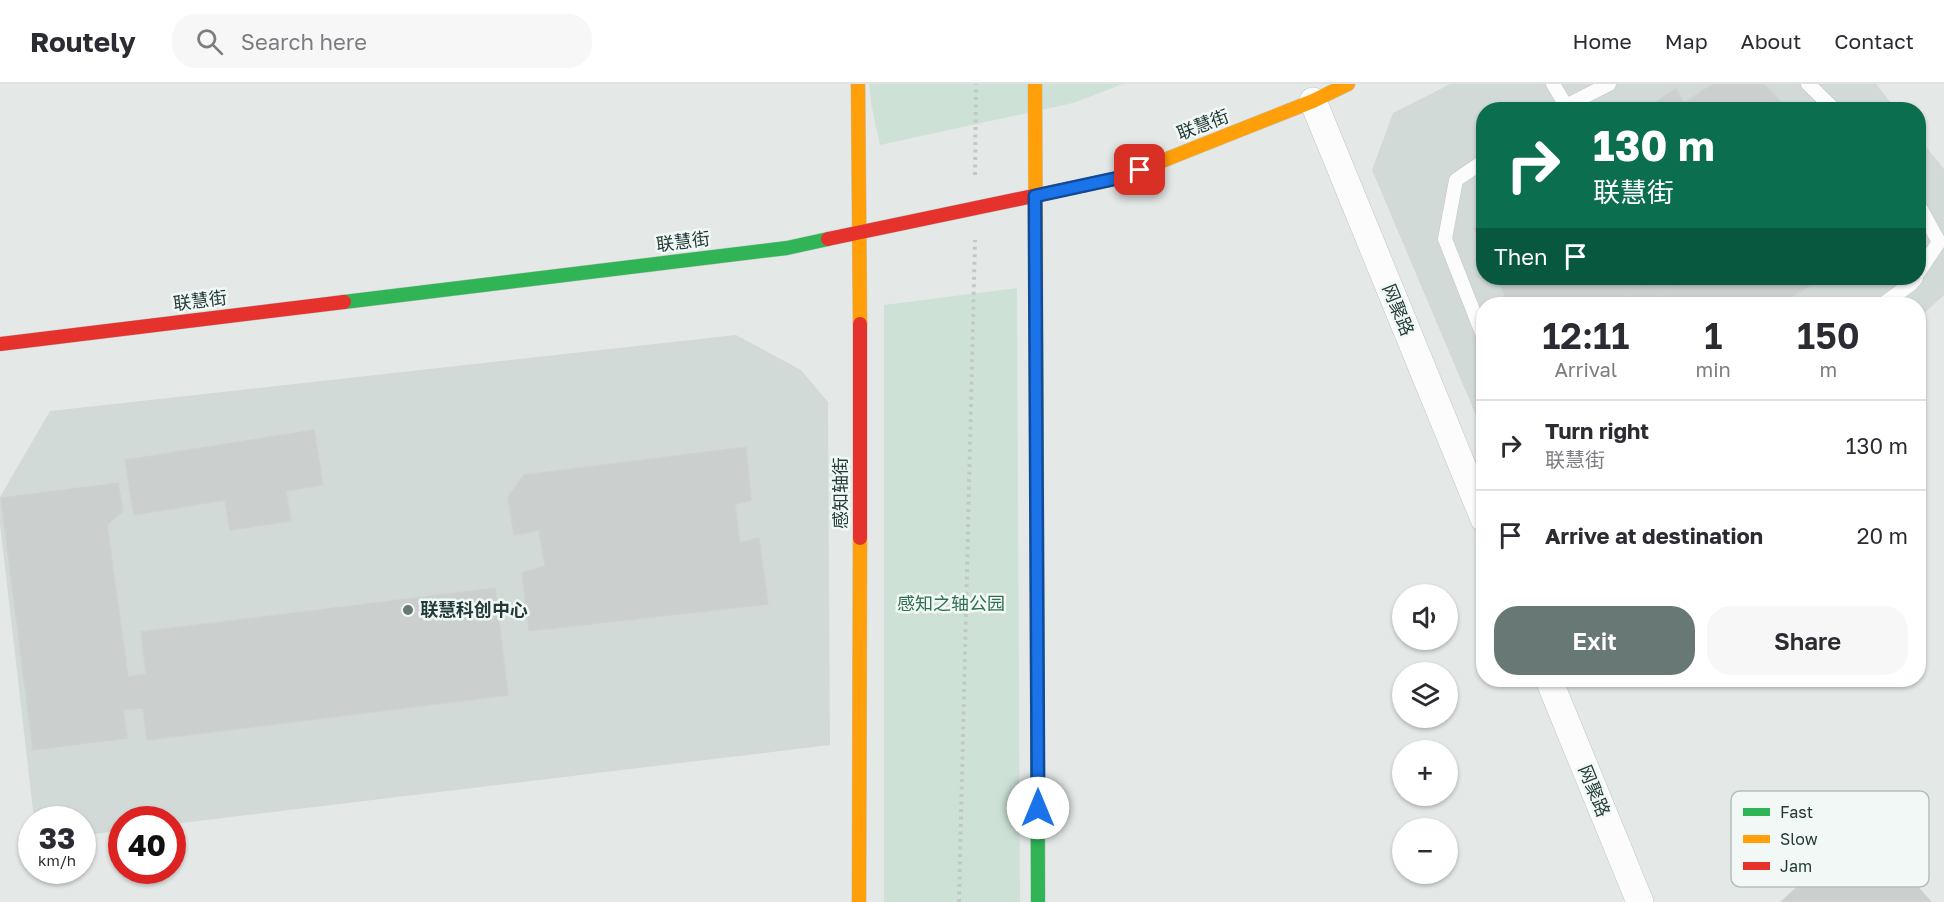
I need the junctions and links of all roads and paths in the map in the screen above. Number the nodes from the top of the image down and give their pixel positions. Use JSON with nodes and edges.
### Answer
{"nodes":[{"id":1,"x":858,"y":84,"type":"edge"},
{"id":2,"x":976,"y":84,"type":"edge"},
{"id":3,"x":1035,"y":84,"type":"edge"},
{"id":4,"x":1348,"y":84,"type":"edge"},
{"id":5,"x":1553,"y":84,"type":"edge"},
{"id":6,"x":1609,"y":84,"type":"edge"},
{"id":7,"x":1808,"y":84,"type":"edge"},
{"id":8,"x":1313,"y":101,"type":"junction"},
{"id":9,"x":1559,"y":102,"type":"edge"},
{"id":10,"x":1571,"y":102,"type":"edge"},
{"id":11,"x":1827,"y":102,"type":"edge"},
{"id":12,"x":1476,"y":166,"type":"edge"},
{"id":13,"x":1035,"y":196,"type":"junction"},
{"id":14,"x":975,"y":208,"type":"junction"},
{"id":15,"x":1926,"y":218,"type":"edge"},
{"id":16,"x":860,"y":232,"type":"junction"},
{"id":17,"x":1926,"y":261,"type":"edge"},
{"id":18,"x":1910,"y":285,"type":"edge"},
{"id":19,"x":1893,"y":297,"type":"edge"},
{"id":20,"x":1476,"y":318,"type":"edge"},
{"id":21,"x":0,"y":344,"type":"edge"},
{"id":22,"x":1476,"y":499,"type":"edge"},
{"id":23,"x":1552,"y":687,"type":"edge"},
{"id":24,"x":859,"y":902,"type":"edge"},
{"id":25,"x":959,"y":902,"type":"edge"},
{"id":26,"x":1038,"y":902,"type":"edge"},
{"id":27,"x":1640,"y":902,"type":"edge"}],
"edges":[{"from":1,"to":16,"type":"street","name":"感知轴街"},
{"from":2,"to":14,"type":"path"},
{"from":3,"to":13,"type":"street"},
{"from":4,"to":8,"type":"street","name":"联慧街"},
{"from":5,"to":9,"type":"lane"},
{"from":6,"to":10,"type":"lane"},
{"from":7,"to":11,"type":"lane"},
{"from":8,"to":13,"type":"street","name":"联慧街"},
{"from":8,"to":22,"type":"street","name":"网聚路"},
{"from":12,"to":20,"type":"lane"},
{"from":13,"to":14,"type":"street","name":"联慧街"},
{"from":13,"to":26,"type":"street"},
{"from":14,"to":16,"type":"street","name":"联慧街"},
{"from":14,"to":25,"type":"path"},
{"from":15,"to":17,"type":"lane"},
{"from":16,"to":21,"type":"street","name":"联慧街"},
{"from":16,"to":24,"type":"street","name":"感知轴街"},
{"from":18,"to":19,"type":"lane"},
{"from":23,"to":27,"type":"street","name":"网聚路"}]}
